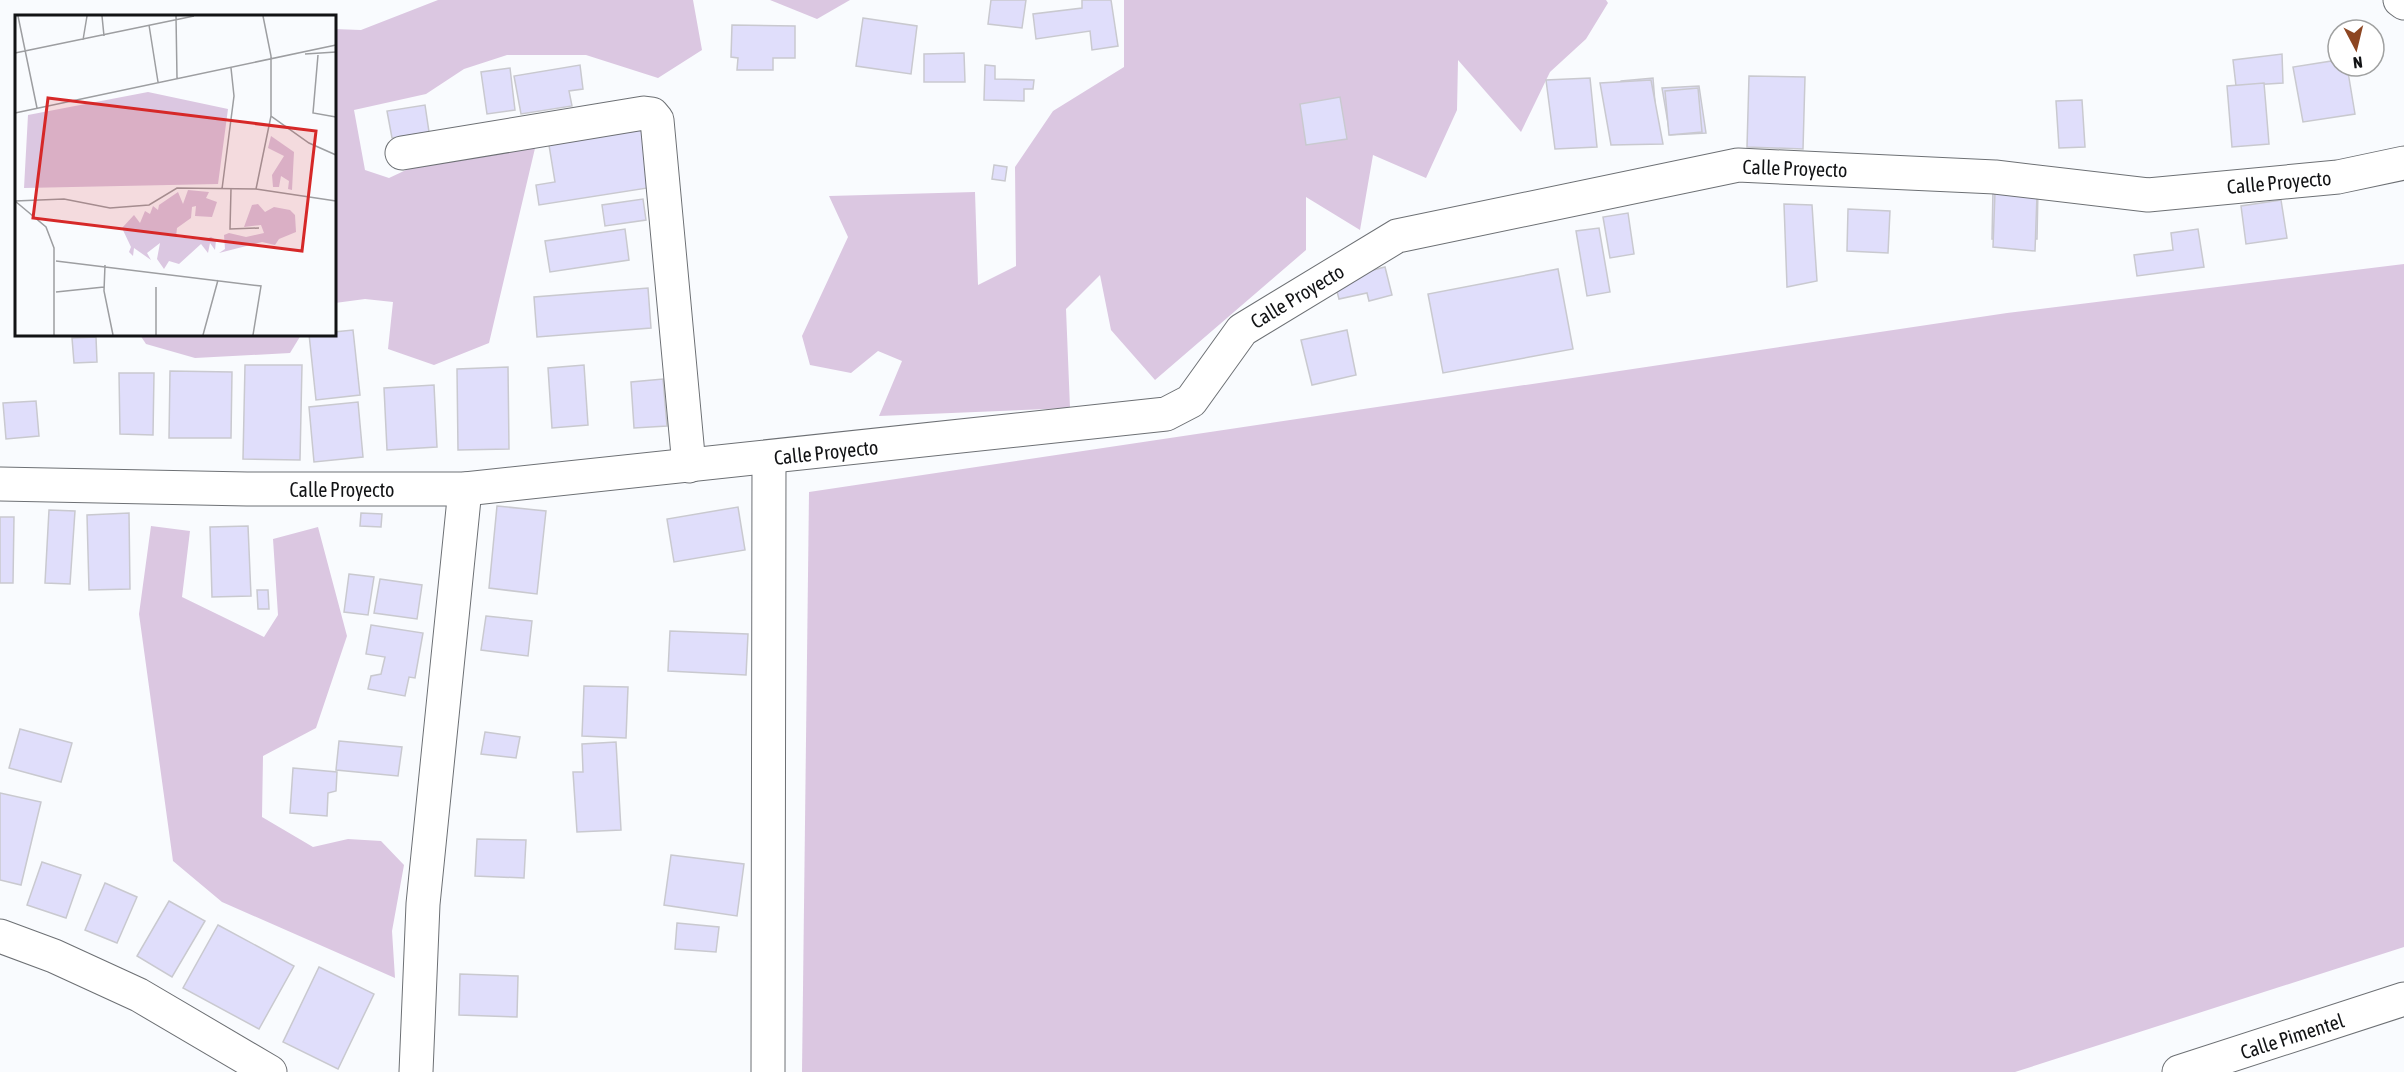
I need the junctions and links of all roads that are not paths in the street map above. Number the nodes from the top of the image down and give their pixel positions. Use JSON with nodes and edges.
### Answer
{"nodes":[{"id":1,"x":2400,"y":0,"type":"edge"},
{"id":2,"x":2404,"y":3,"type":"edge"},
{"id":3,"x":402,"y":153,"type":"dead end"},
{"id":4,"x":2404,"y":163,"type":"edge"},
{"id":5,"x":769,"y":458,"type":"junction"},
{"id":6,"x":689,"y":466,"type":"junction"},
{"id":7,"x":0,"y":484,"type":"edge"},
{"id":8,"x":465,"y":489,"type":"junction"},
{"id":9,"x":0,"y":936,"type":"edge"},
{"id":10,"x":2404,"y":999,"type":"edge"},
{"id":11,"x":270,"y":1072,"type":"edge"},
{"id":12,"x":416,"y":1072,"type":"edge"},
{"id":13,"x":768,"y":1072,"type":"edge"},
{"id":14,"x":2179,"y":1072,"type":"edge"}],
"edges":[{"from":1,"to":2,"type":"street"},
{"from":3,"to":6,"type":"street"},
{"from":4,"to":5,"type":"street","name":"Calle Proyecto"},
{"from":5,"to":6,"type":"street","name":"Calle Proyecto"},
{"from":5,"to":13,"type":"street"},
{"from":6,"to":8,"type":"street","name":"Calle Proyecto"},
{"from":7,"to":8,"type":"street","name":"Calle Proyecto"},
{"from":8,"to":12,"type":"street"},
{"from":9,"to":11,"type":"street"},
{"from":10,"to":14,"type":"street","name":"Calle Pimentel"}]}
